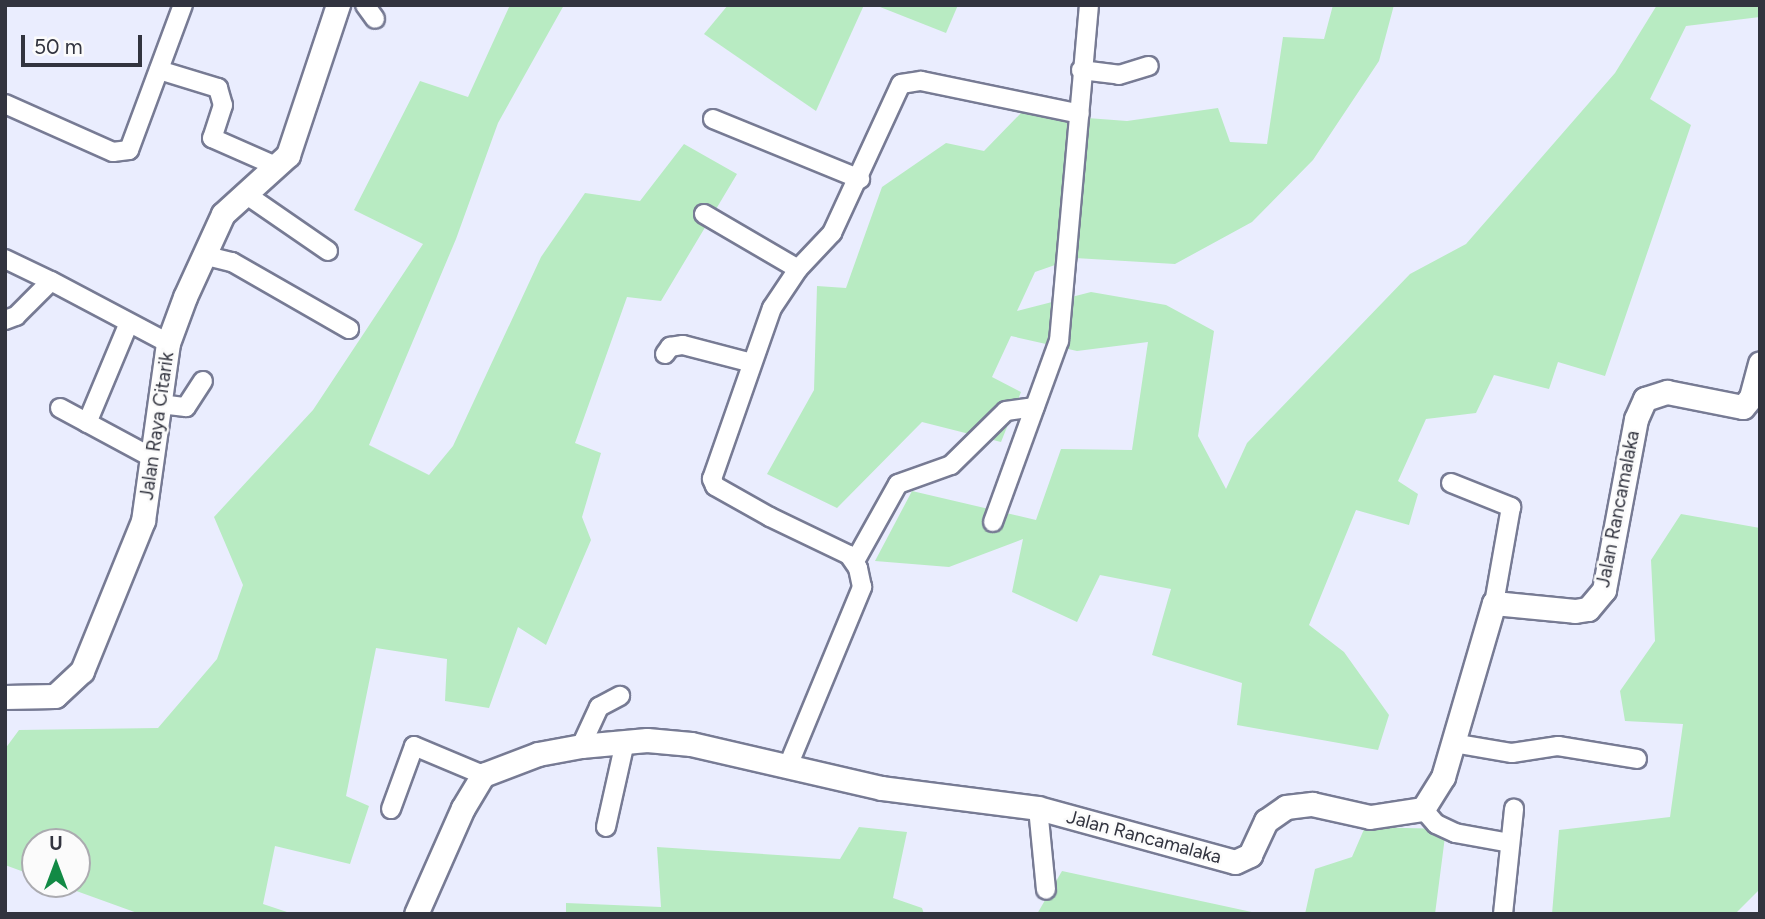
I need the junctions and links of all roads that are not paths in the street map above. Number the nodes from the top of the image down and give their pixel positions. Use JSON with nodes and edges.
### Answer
{"nodes":[{"id":1,"x":183,"y":5,"type":"edge"},
{"id":2,"x":338,"y":5,"type":"edge"},
{"id":3,"x":1089,"y":5,"type":"edge"},
{"id":4,"x":1149,"y":66,"type":"dead end"},
{"id":5,"x":159,"y":70,"type":"junction"},
{"id":6,"x":1081,"y":70,"type":"junction"},
{"id":7,"x":5,"y":104,"type":"edge"},
{"id":8,"x":1080,"y":114,"type":"junction"},
{"id":9,"x":713,"y":119,"type":"dead end"},
{"id":10,"x":278,"y":167,"type":"junction"},
{"id":11,"x":860,"y":179,"type":"junction"},
{"id":12,"x":244,"y":193,"type":"junction"},
{"id":13,"x":705,"y":214,"type":"dead end"},
{"id":14,"x":328,"y":251,"type":"dead end"},
{"id":15,"x":203,"y":256,"type":"junction"},
{"id":16,"x":5,"y":259,"type":"edge"},
{"id":17,"x":798,"y":269,"type":"junction"},
{"id":18,"x":51,"y":281,"type":"junction"},
{"id":19,"x":5,"y":320,"type":"edge"},
{"id":20,"x":128,"y":325,"type":"junction"},
{"id":21,"x":349,"y":329,"type":"dead end"},
{"id":22,"x":168,"y":343,"type":"junction"},
{"id":23,"x":666,"y":354,"type":"dead end"},
{"id":24,"x":752,"y":363,"type":"junction"},
{"id":25,"x":1760,"y":363,"type":"edge"},
{"id":26,"x":203,"y":381,"type":"dead end"},
{"id":27,"x":1755,"y":399,"type":"edge"},
{"id":28,"x":160,"y":404,"type":"junction"},
{"id":29,"x":1035,"y":407,"type":"junction"},
{"id":30,"x":60,"y":408,"type":"dead end"},
{"id":31,"x":87,"y":423,"type":"junction"},
{"id":32,"x":153,"y":458,"type":"junction"},
{"id":33,"x":1451,"y":484,"type":"dead end"},
{"id":34,"x":993,"y":522,"type":"dead end"},
{"id":35,"x":855,"y":561,"type":"junction"},
{"id":36,"x":1494,"y":603,"type":"junction"},
{"id":37,"x":620,"y":696,"type":"dead end"},
{"id":38,"x":5,"y":697,"type":"edge"},
{"id":39,"x":625,"y":742,"type":"junction"},
{"id":40,"x":1453,"y":743,"type":"junction"},
{"id":41,"x":580,"y":746,"type":"junction"},
{"id":42,"x":1637,"y":759,"type":"dead end"},
{"id":43,"x":788,"y":766,"type":"junction"},
{"id":44,"x":483,"y":775,"type":"junction"},
{"id":45,"x":1038,"y":808,"type":"junction"},
{"id":46,"x":391,"y":809,"type":"dead end"},
{"id":47,"x":1423,"y":809,"type":"junction"},
{"id":48,"x":1514,"y":809,"type":"dead end"},
{"id":49,"x":606,"y":827,"type":"dead end"},
{"id":50,"x":1510,"y":842,"type":"junction"},
{"id":51,"x":1046,"y":890,"type":"dead end"},
{"id":52,"x":416,"y":914,"type":"edge"},
{"id":53,"x":1503,"y":914,"type":"edge"}],
"edges":[{"from":1,"to":5,"type":"street"},
{"from":2,"to":10,"type":"street","name":"Jalan Raya Citarik"},
{"from":3,"to":6,"type":"street"},
{"from":4,"to":6,"type":"street"},
{"from":5,"to":7,"type":"street"},
{"from":5,"to":10,"type":"street"},
{"from":6,"to":8,"type":"street"},
{"from":8,"to":11,"type":"street"},
{"from":8,"to":29,"type":"street"},
{"from":9,"to":11,"type":"street"},
{"from":10,"to":12,"type":"street","name":"Jalan Raya Citarik"},
{"from":11,"to":17,"type":"street"},
{"from":12,"to":14,"type":"street"},
{"from":12,"to":15,"type":"street","name":"Jalan Raya Citarik"},
{"from":13,"to":17,"type":"street"},
{"from":15,"to":21,"type":"street"},
{"from":15,"to":22,"type":"street","name":"Jalan Raya Citarik"},
{"from":16,"to":18,"type":"street"},
{"from":17,"to":24,"type":"street"},
{"from":18,"to":19,"type":"street"},
{"from":18,"to":20,"type":"street"},
{"from":20,"to":22,"type":"street"},
{"from":20,"to":31,"type":"street"},
{"from":22,"to":28,"type":"street","name":"Jalan Raya Citarik"},
{"from":23,"to":24,"type":"street"},
{"from":24,"to":35,"type":"street"},
{"from":25,"to":27,"type":"street","name":"Jalan Rancamalaka"},
{"from":26,"to":28,"type":"street"},
{"from":27,"to":36,"type":"street","name":"Jalan Rancamalaka"},
{"from":28,"to":32,"type":"street","name":"Jalan Raya Citarik"},
{"from":29,"to":34,"type":"street"},
{"from":29,"to":35,"type":"street"},
{"from":30,"to":31,"type":"street"},
{"from":31,"to":32,"type":"street"},
{"from":32,"to":38,"type":"street","name":"Jalan Raya Citarik"},
{"from":33,"to":36,"type":"street"},
{"from":35,"to":43,"type":"street"},
{"from":36,"to":40,"type":"street"},
{"from":37,"to":41,"type":"street"},
{"from":39,"to":41,"type":"street","name":"Jalan Rancamalaka"},
{"from":39,"to":43,"type":"street","name":"Jalan Rancamalaka"},
{"from":39,"to":49,"type":"street"},
{"from":40,"to":42,"type":"street"},
{"from":40,"to":47,"type":"street"},
{"from":41,"to":44,"type":"street","name":"Jalan Rancamalaka"},
{"from":43,"to":45,"type":"street","name":"Jalan Rancamalaka"},
{"from":44,"to":46,"type":"street"},
{"from":44,"to":52,"type":"street"},
{"from":45,"to":47,"type":"street","name":"Jalan Rancamalaka"},
{"from":45,"to":51,"type":"street"},
{"from":47,"to":50,"type":"street"},
{"from":48,"to":50,"type":"street"},
{"from":50,"to":53,"type":"street"}]}
